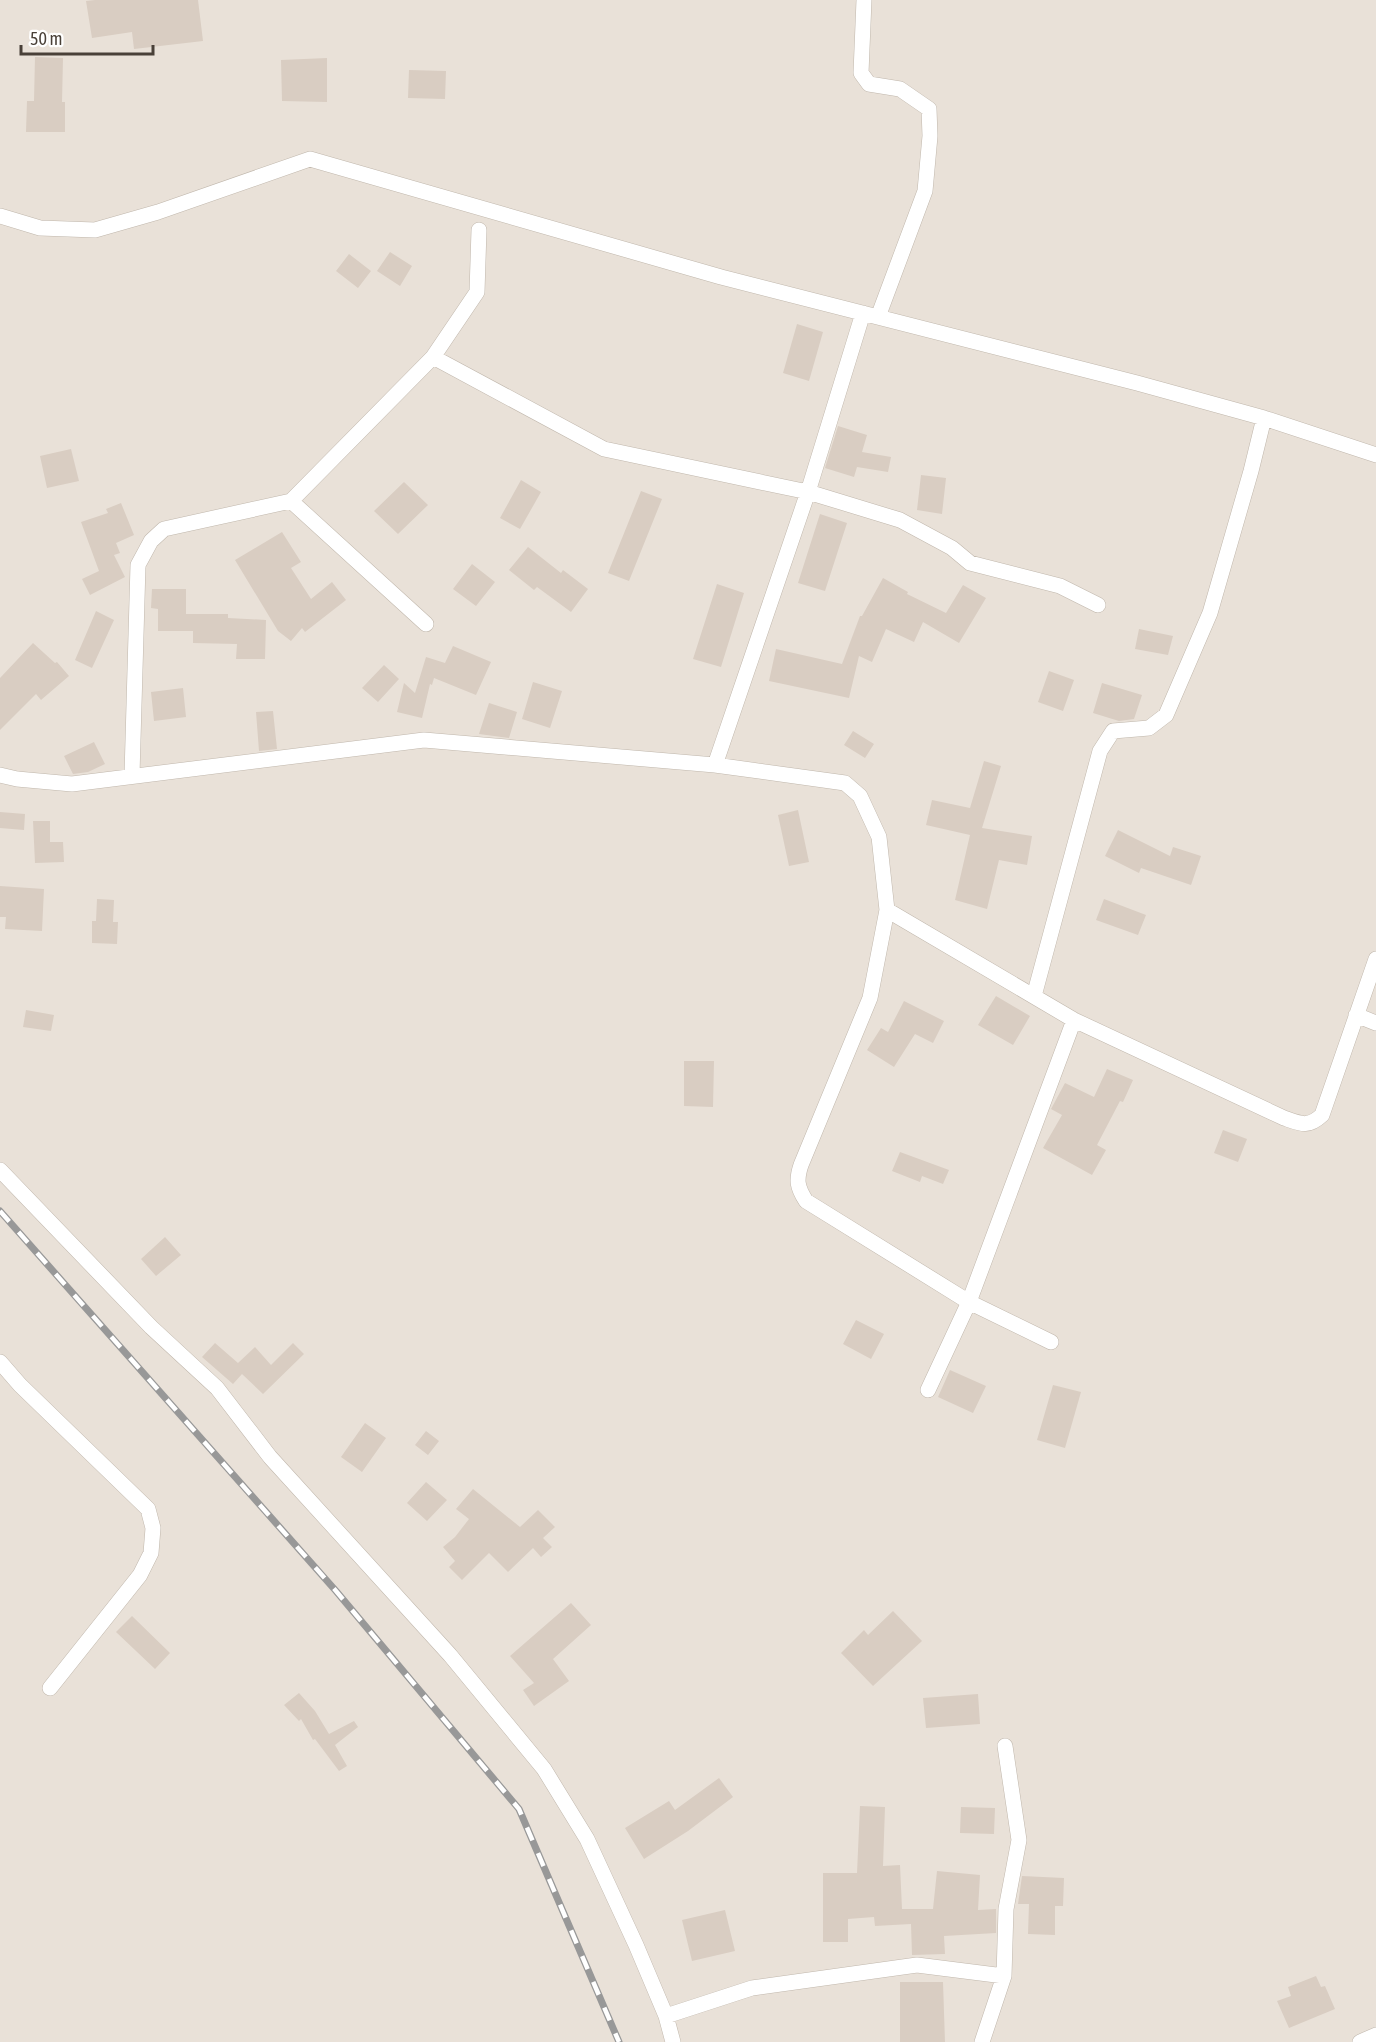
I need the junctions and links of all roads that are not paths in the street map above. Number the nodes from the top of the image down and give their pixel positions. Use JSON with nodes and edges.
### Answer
{"nodes":[{"id":1,"x":864,"y":0,"type":"edge"},
{"id":2,"x":0,"y":216,"type":"edge"},
{"id":3,"x":479,"y":230,"type":"dead end"},
{"id":4,"x":870,"y":315,"type":"junction"},
{"id":5,"x":432,"y":357,"type":"junction"},
{"id":6,"x":1264,"y":418,"type":"junction"},
{"id":7,"x":1376,"y":455,"type":"edge"},
{"id":8,"x":808,"y":492,"type":"junction"},
{"id":9,"x":291,"y":501,"type":"junction"},
{"id":10,"x":1098,"y":605,"type":"dead end"},
{"id":11,"x":426,"y":624,"type":"dead end"},
{"id":12,"x":715,"y":765,"type":"junction"},
{"id":13,"x":0,"y":775,"type":"edge"},
{"id":14,"x":132,"y":775,"type":"junction"},
{"id":15,"x":887,"y":910,"type":"junction"},
{"id":16,"x":1376,"y":959,"type":"edge"},
{"id":17,"x":1034,"y":996,"type":"junction"},
{"id":18,"x":1356,"y":1016,"type":"junction"},
{"id":19,"x":1074,"y":1020,"type":"junction"},
{"id":20,"x":1376,"y":1023,"type":"edge"},
{"id":21,"x":0,"y":1170,"type":"edge"},
{"id":22,"x":969,"y":1302,"type":"junction"},
{"id":23,"x":1051,"y":1342,"type":"dead end"},
{"id":24,"x":0,"y":1362,"type":"edge"},
{"id":25,"x":928,"y":1390,"type":"dead end"},
{"id":26,"x":50,"y":1688,"type":"dead end"},
{"id":27,"x":1005,"y":1746,"type":"dead end"},
{"id":28,"x":1004,"y":1976,"type":"junction"},
{"id":29,"x":666,"y":2016,"type":"junction"},
{"id":30,"x":1376,"y":2035,"type":"edge"},
{"id":31,"x":673,"y":2042,"type":"edge"},
{"id":32,"x":982,"y":2042,"type":"edge"},
{"id":33,"x":1360,"y":2042,"type":"edge"}],
"edges":[{"from":1,"to":4,"type":"street"},
{"from":2,"to":4,"type":"street"},
{"from":3,"to":5,"type":"street"},
{"from":4,"to":6,"type":"street"},
{"from":4,"to":8,"type":"street"},
{"from":5,"to":8,"type":"street"},
{"from":5,"to":9,"type":"street"},
{"from":6,"to":7,"type":"street"},
{"from":6,"to":17,"type":"street"},
{"from":8,"to":10,"type":"street"},
{"from":8,"to":12,"type":"street"},
{"from":9,"to":11,"type":"street"},
{"from":9,"to":14,"type":"street"},
{"from":12,"to":14,"type":"street"},
{"from":12,"to":15,"type":"street"},
{"from":13,"to":14,"type":"street"},
{"from":15,"to":17,"type":"street"},
{"from":15,"to":22,"type":"street"},
{"from":16,"to":18,"type":"street"},
{"from":17,"to":19,"type":"street"},
{"from":18,"to":19,"type":"street"},
{"from":18,"to":20,"type":"street"},
{"from":19,"to":22,"type":"street"},
{"from":21,"to":29,"type":"street"},
{"from":22,"to":23,"type":"street"},
{"from":22,"to":25,"type":"street"},
{"from":24,"to":26,"type":"street"},
{"from":27,"to":28,"type":"street"},
{"from":28,"to":29,"type":"street"},
{"from":28,"to":32,"type":"street"},
{"from":29,"to":31,"type":"street"},
{"from":30,"to":33,"type":"street"}]}
